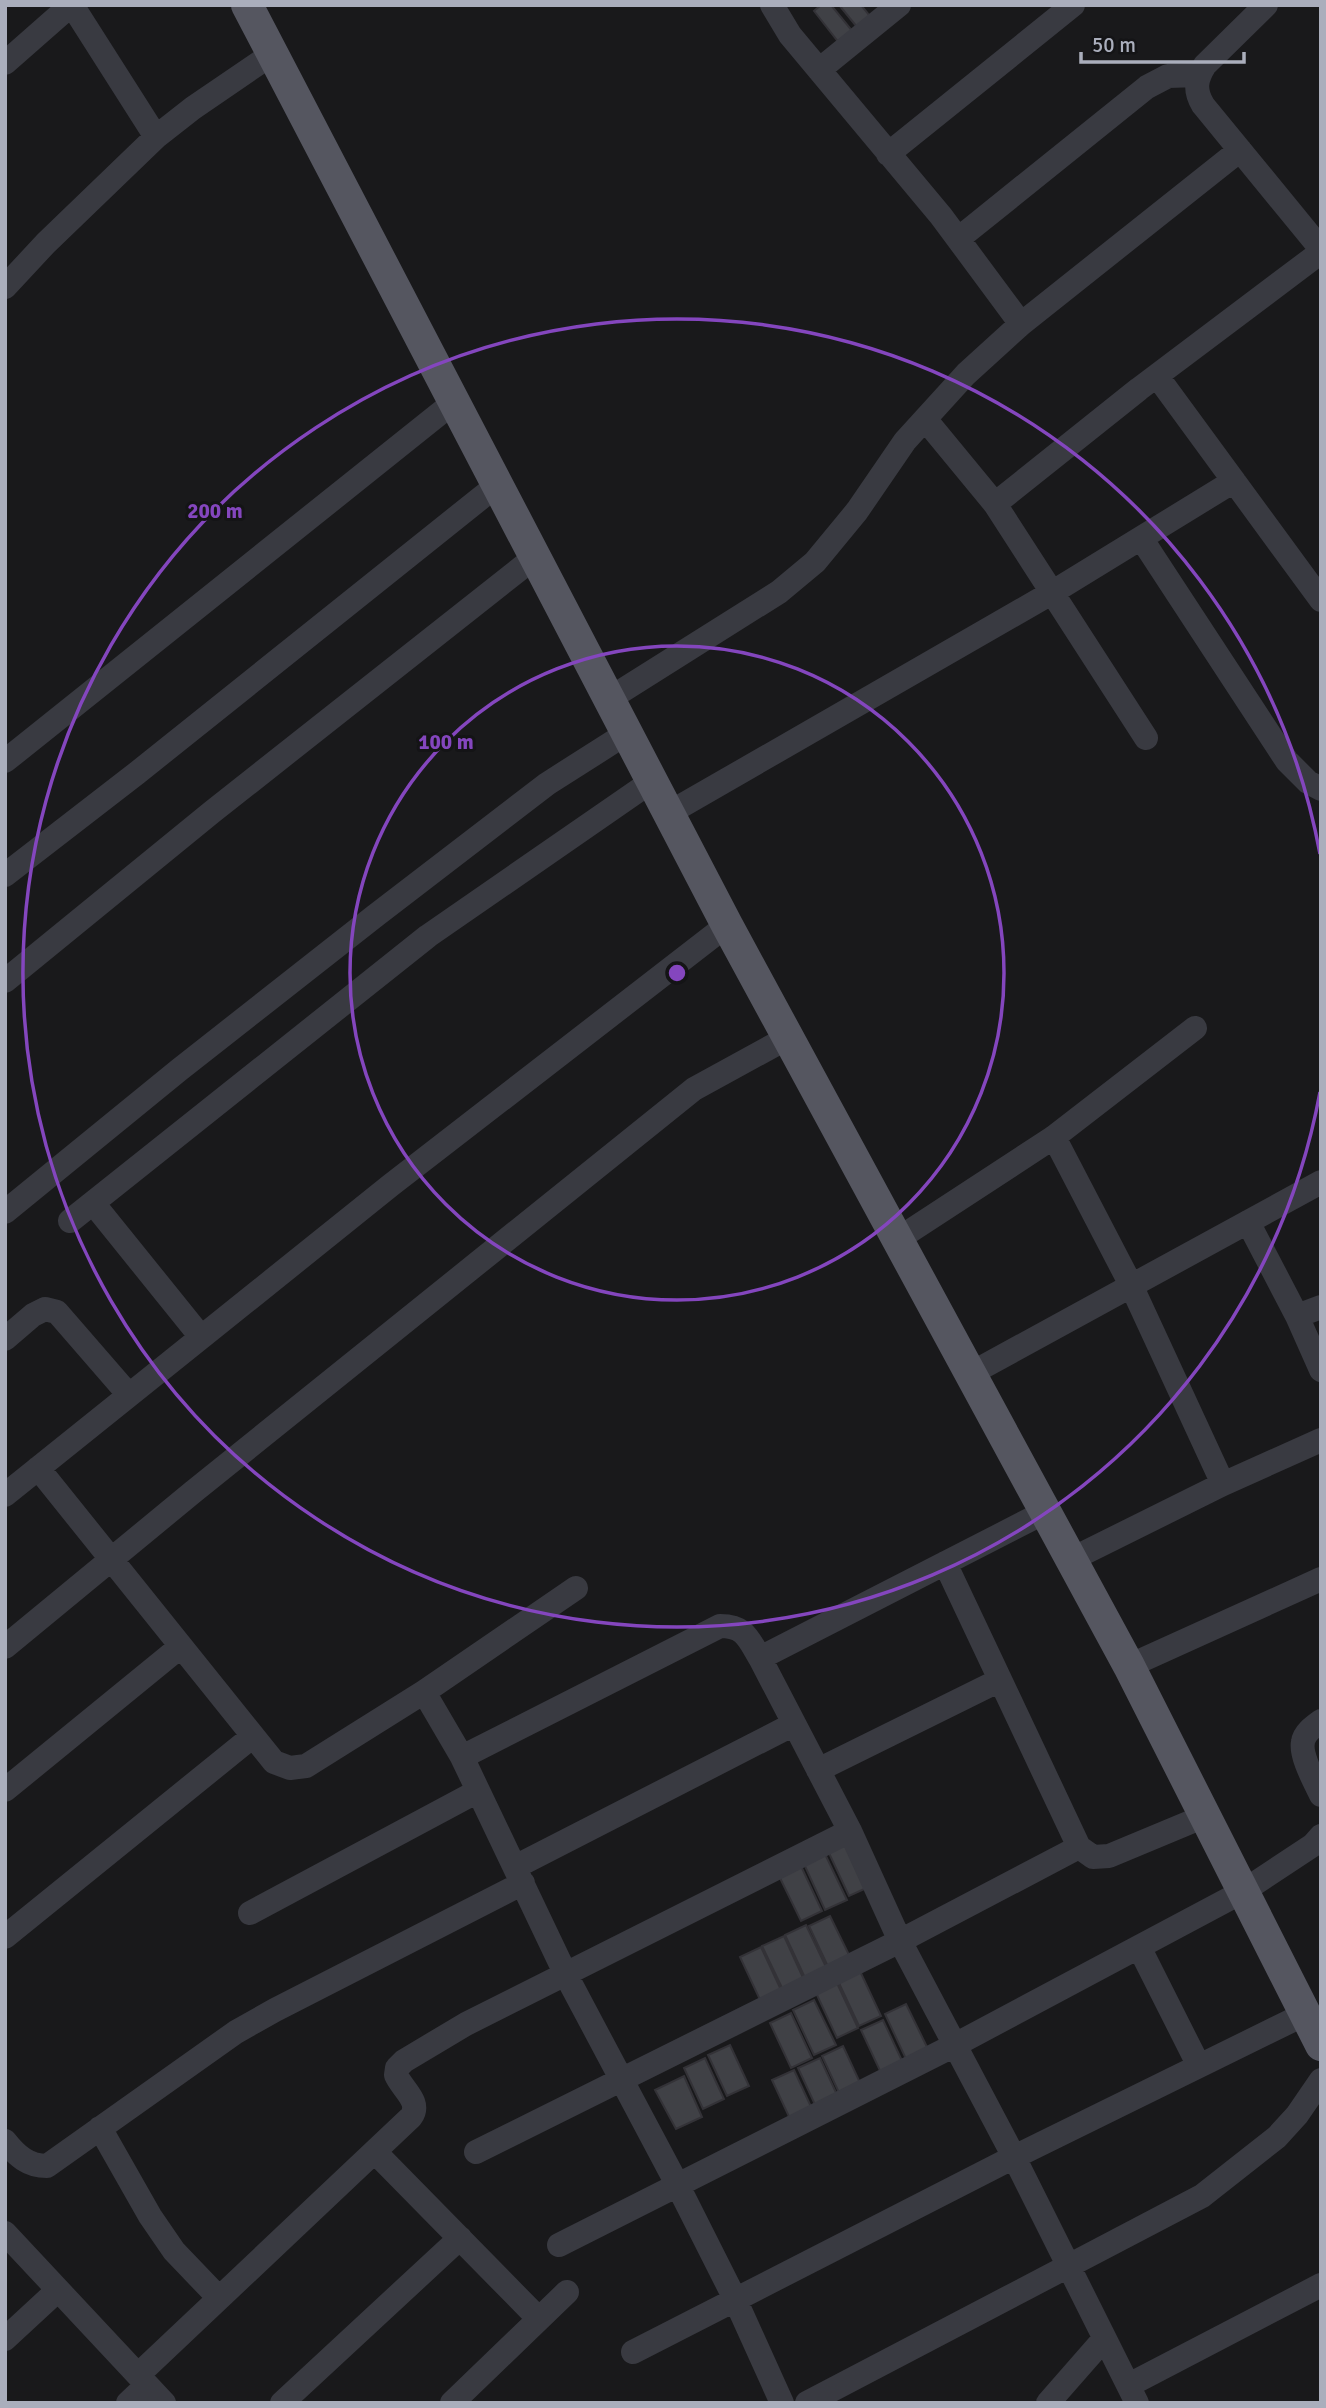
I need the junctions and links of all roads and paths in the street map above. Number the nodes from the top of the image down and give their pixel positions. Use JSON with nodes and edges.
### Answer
{"nodes":[{"id":1,"x":71,"y":5,"type":"edge"},
{"id":2,"x":247,"y":5,"type":"edge"},
{"id":3,"x":772,"y":5,"type":"edge"},
{"id":4,"x":899,"y":5,"type":"edge"},
{"id":5,"x":1073,"y":5,"type":"edge"},
{"id":6,"x":1265,"y":5,"type":"edge"},
{"id":7,"x":272,"y":54,"type":"junction"},
{"id":8,"x":5,"y":63,"type":"edge"},
{"id":9,"x":819,"y":70,"type":"junction"},
{"id":10,"x":1199,"y":75,"type":"junction"},
{"id":11,"x":156,"y":137,"type":"junction"},
{"id":12,"x":1240,"y":150,"type":"junction"},
{"id":13,"x":888,"y":154,"type":"junction"},
{"id":14,"x":958,"y":239,"type":"junction"},
{"id":15,"x":1321,"y":250,"type":"edge"},
{"id":16,"x":5,"y":287,"type":"edge"},
{"id":17,"x":1021,"y":324,"type":"junction"},
{"id":18,"x":1157,"y":376,"type":"junction"},
{"id":19,"x":454,"y":402,"type":"junction"},
{"id":20,"x":925,"y":419,"type":"junction"},
{"id":21,"x":1234,"y":481,"type":"junction"},
{"id":22,"x":497,"y":485,"type":"junction"},
{"id":23,"x":995,"y":504,"type":"junction"},
{"id":24,"x":1142,"y":538,"type":"junction"},
{"id":25,"x":535,"y":556,"type":"junction"},
{"id":26,"x":1053,"y":593,"type":"junction"},
{"id":27,"x":1321,"y":600,"type":"edge"},
{"id":28,"x":609,"y":699,"type":"junction"},
{"id":29,"x":627,"y":733,"type":"junction"},
{"id":30,"x":1146,"y":738,"type":"dead end"},
{"id":31,"x":5,"y":761,"type":"edge"},
{"id":32,"x":652,"y":781,"type":"junction"},
{"id":33,"x":1321,"y":789,"type":"edge"},
{"id":34,"x":669,"y":813,"type":"junction"},
{"id":35,"x":5,"y":875,"type":"edge"},
{"id":36,"x":727,"y":925,"type":"junction"},
{"id":37,"x":5,"y":981,"type":"edge"},
{"id":38,"x":1195,"y":1028,"type":"dead end"},
{"id":39,"x":789,"y":1037,"type":"junction"},
{"id":40,"x":1054,"y":1137,"type":"junction"},
{"id":41,"x":1321,"y":1182,"type":"edge"},
{"id":42,"x":113,"y":1186,"type":"junction"},
{"id":43,"x":93,"y":1202,"type":"junction"},
{"id":44,"x":5,"y":1212,"type":"edge"},
{"id":45,"x":70,"y":1221,"type":"dead end"},
{"id":46,"x":1248,"y":1222,"type":"junction"},
{"id":47,"x":122,"y":1238,"type":"junction"},
{"id":48,"x":898,"y":1239,"type":"junction"},
{"id":49,"x":1131,"y":1285,"type":"junction"},
{"id":50,"x":1321,"y":1307,"type":"edge"},
{"id":51,"x":1297,"y":1316,"type":"junction"},
{"id":52,"x":201,"y":1337,"type":"junction"},
{"id":53,"x":5,"y":1339,"type":"edge"},
{"id":54,"x":1321,"y":1370,"type":"edge"},
{"id":55,"x":970,"y":1374,"type":"junction"},
{"id":56,"x":129,"y":1395,"type":"junction"},
{"id":57,"x":1321,"y":1440,"type":"edge"},
{"id":58,"x":38,"y":1468,"type":"junction"},
{"id":59,"x":1223,"y":1484,"type":"junction"},
{"id":60,"x":5,"y":1494,"type":"edge"},
{"id":61,"x":1045,"y":1512,"type":"junction"},
{"id":62,"x":113,"y":1560,"type":"junction"},
{"id":63,"x":1070,"y":1560,"type":"junction"},
{"id":64,"x":945,"y":1563,"type":"junction"},
{"id":65,"x":1321,"y":1578,"type":"edge"},
{"id":66,"x":576,"y":1588,"type":"dead end"},
{"id":67,"x":5,"y":1647,"type":"edge"},
{"id":68,"x":180,"y":1647,"type":"junction"},
{"id":69,"x":761,"y":1658,"type":"junction"},
{"id":70,"x":1129,"y":1666,"type":"junction"},
{"id":71,"x":1000,"y":1680,"type":"junction"},
{"id":72,"x":424,"y":1692,"type":"junction"},
{"id":73,"x":1321,"y":1721,"type":"edge"},
{"id":74,"x":794,"y":1724,"type":"junction"},
{"id":75,"x":253,"y":1736,"type":"junction"},
{"id":76,"x":462,"y":1757,"type":"junction"},
{"id":77,"x":818,"y":1770,"type":"junction"},
{"id":78,"x":5,"y":1790,"type":"edge"},
{"id":79,"x":478,"y":1791,"type":"junction"},
{"id":80,"x":1321,"y":1795,"type":"edge"},
{"id":81,"x":1205,"y":1816,"type":"junction"},
{"id":82,"x":850,"y":1831,"type":"junction"},
{"id":83,"x":1321,"y":1836,"type":"edge"},
{"id":84,"x":1079,"y":1847,"type":"junction"},
{"id":85,"x":519,"y":1875,"type":"junction"},
{"id":86,"x":1242,"y":1892,"type":"junction"},
{"id":87,"x":250,"y":1913,"type":"dead end"},
{"id":88,"x":5,"y":1937,"type":"edge"},
{"id":89,"x":900,"y":1941,"type":"junction"},
{"id":90,"x":1139,"y":1947,"type":"junction"},
{"id":91,"x":566,"y":1975,"type":"junction"},
{"id":92,"x":1305,"y":2014,"type":"junction"},
{"id":93,"x":1321,"y":2045,"type":"edge"},
{"id":94,"x":953,"y":2046,"type":"junction"},
{"id":95,"x":1199,"y":2066,"type":"junction"},
{"id":96,"x":622,"y":2080,"type":"junction"},
{"id":97,"x":1321,"y":2080,"type":"edge"},
{"id":98,"x":100,"y":2128,"type":"junction"},
{"id":99,"x":8,"y":2149,"type":"edge"},
{"id":100,"x":375,"y":2152,"type":"junction"},
{"id":101,"x":475,"y":2152,"type":"dead end"},
{"id":102,"x":1014,"y":2158,"type":"junction"},
{"id":103,"x":677,"y":2184,"type":"junction"},
{"id":104,"x":5,"y":2233,"type":"edge"},
{"id":105,"x":460,"y":2238,"type":"junction"},
{"id":106,"x":559,"y":2245,"type":"dead end"},
{"id":107,"x":1068,"y":2267,"type":"junction"},
{"id":108,"x":1321,"y":2285,"type":"edge"},
{"id":109,"x":58,"y":2290,"type":"junction"},
{"id":110,"x":568,"y":2292,"type":"dead end"},
{"id":111,"x":219,"y":2298,"type":"junction"},
{"id":112,"x":735,"y":2299,"type":"junction"},
{"id":113,"x":539,"y":2319,"type":"junction"},
{"id":114,"x":5,"y":2339,"type":"edge"},
{"id":115,"x":1107,"y":2345,"type":"junction"},
{"id":116,"x":633,"y":2352,"type":"dead end"},
{"id":117,"x":150,"y":2387,"type":"edge"},
{"id":118,"x":1130,"y":2387,"type":"edge"},
{"id":119,"x":128,"y":2403,"type":"edge"},
{"id":120,"x":282,"y":2403,"type":"edge"},
{"id":121,"x":452,"y":2403,"type":"edge"},
{"id":122,"x":782,"y":2403,"type":"edge"},
{"id":123,"x":807,"y":2403,"type":"edge"},
{"id":124,"x":1048,"y":2403,"type":"edge"}],
"edges":[{"from":1,"to":8,"type":"street"},
{"from":1,"to":11,"type":"street"},
{"from":2,"to":7,"type":"main road"},
{"from":3,"to":9,"type":"street"},
{"from":4,"to":9,"type":"street"},
{"from":5,"to":13,"type":"street"},
{"from":6,"to":10,"type":"street"},
{"from":7,"to":11,"type":"street"},
{"from":7,"to":19,"type":"main road"},
{"from":9,"to":13,"type":"street"},
{"from":10,"to":12,"type":"street"},
{"from":10,"to":14,"type":"street"},
{"from":11,"to":16,"type":"street"},
{"from":12,"to":15,"type":"street"},
{"from":12,"to":17,"type":"street"},
{"from":13,"to":14,"type":"street"},
{"from":14,"to":17,"type":"street"},
{"from":15,"to":18,"type":"street"},
{"from":17,"to":20,"type":"street"},
{"from":18,"to":21,"type":"street"},
{"from":18,"to":23,"type":"street"},
{"from":19,"to":22,"type":"main road"},
{"from":19,"to":31,"type":"street"},
{"from":20,"to":23,"type":"street"},
{"from":20,"to":28,"type":"street"},
{"from":21,"to":24,"type":"street"},
{"from":21,"to":27,"type":"street"},
{"from":22,"to":25,"type":"main road"},
{"from":22,"to":35,"type":"street"},
{"from":23,"to":26,"type":"street"},
{"from":24,"to":26,"type":"street"},
{"from":24,"to":33,"type":"street"},
{"from":25,"to":28,"type":"main road"},
{"from":25,"to":37,"type":"street"},
{"from":26,"to":30,"type":"street"},
{"from":26,"to":34,"type":"street"},
{"from":28,"to":29,"type":"main road"},
{"from":29,"to":32,"type":"main road"},
{"from":29,"to":44,"type":"street"},
{"from":32,"to":34,"type":"main road"},
{"from":32,"to":42,"type":"street"},
{"from":34,"to":36,"type":"main road"},
{"from":36,"to":39,"type":"main road"},
{"from":36,"to":52,"type":"street"},
{"from":38,"to":40,"type":"street"},
{"from":39,"to":48,"type":"main road"},
{"from":39,"to":62,"type":"street"},
{"from":40,"to":48,"type":"street"},
{"from":40,"to":49,"type":"street"},
{"from":41,"to":46,"type":"street"},
{"from":42,"to":43,"type":"street"},
{"from":42,"to":47,"type":"street"},
{"from":43,"to":45,"type":"street"},
{"from":43,"to":47,"type":"street"},
{"from":46,"to":49,"type":"street"},
{"from":46,"to":51,"type":"street"},
{"from":47,"to":52,"type":"street"},
{"from":48,"to":55,"type":"main road"},
{"from":49,"to":55,"type":"street"},
{"from":49,"to":59,"type":"street"},
{"from":50,"to":51,"type":"street"},
{"from":51,"to":54,"type":"street"},
{"from":52,"to":56,"type":"street"},
{"from":53,"to":56,"type":"street"},
{"from":55,"to":61,"type":"main road"},
{"from":56,"to":58,"type":"street"},
{"from":57,"to":59,"type":"street"},
{"from":58,"to":60,"type":"street"},
{"from":58,"to":62,"type":"street"},
{"from":59,"to":63,"type":"street"},
{"from":61,"to":63,"type":"main road"},
{"from":61,"to":64,"type":"street"},
{"from":62,"to":67,"type":"street"},
{"from":62,"to":68,"type":"street"},
{"from":63,"to":70,"type":"main road"},
{"from":64,"to":69,"type":"street"},
{"from":64,"to":71,"type":"street"},
{"from":65,"to":70,"type":"street"},
{"from":66,"to":72,"type":"street"},
{"from":68,"to":75,"type":"street"},
{"from":68,"to":78,"type":"street"},
{"from":69,"to":74,"type":"street"},
{"from":69,"to":76,"type":"street"},
{"from":70,"to":81,"type":"main road"},
{"from":71,"to":77,"type":"street"},
{"from":71,"to":84,"type":"street"},
{"from":72,"to":75,"type":"street"},
{"from":72,"to":76,"type":"street"},
{"from":73,"to":80,"type":"street"},
{"from":74,"to":77,"type":"street"},
{"from":74,"to":85,"type":"street"},
{"from":75,"to":88,"type":"street"},
{"from":76,"to":79,"type":"street"},
{"from":77,"to":82,"type":"street"},
{"from":79,"to":85,"type":"street"},
{"from":79,"to":87,"type":"street"},
{"from":81,"to":84,"type":"street"},
{"from":81,"to":86,"type":"main road"},
{"from":82,"to":89,"type":"street"},
{"from":82,"to":91,"type":"street"},
{"from":83,"to":86,"type":"street"},
{"from":84,"to":89,"type":"street"},
{"from":85,"to":91,"type":"street"},
{"from":85,"to":98,"type":"street"},
{"from":86,"to":90,"type":"street"},
{"from":86,"to":92,"type":"main road"},
{"from":89,"to":94,"type":"street"},
{"from":89,"to":96,"type":"street"},
{"from":90,"to":94,"type":"street"},
{"from":90,"to":95,"type":"street"},
{"from":91,"to":96,"type":"street"},
{"from":91,"to":100,"type":"street"},
{"from":92,"to":93,"type":"main road"},
{"from":92,"to":95,"type":"street"},
{"from":94,"to":102,"type":"street"},
{"from":94,"to":103,"type":"street"},
{"from":95,"to":102,"type":"street"},
{"from":96,"to":101,"type":"street"},
{"from":96,"to":103,"type":"street"},
{"from":97,"to":107,"type":"street"},
{"from":98,"to":99,"type":"street"},
{"from":98,"to":111,"type":"street"},
{"from":100,"to":105,"type":"street"},
{"from":100,"to":111,"type":"street"},
{"from":102,"to":107,"type":"street"},
{"from":102,"to":112,"type":"street"},
{"from":103,"to":106,"type":"street"},
{"from":103,"to":112,"type":"street"},
{"from":104,"to":109,"type":"street"},
{"from":105,"to":113,"type":"street"},
{"from":105,"to":120,"type":"street"},
{"from":107,"to":115,"type":"street"},
{"from":107,"to":123,"type":"street"},
{"from":108,"to":118,"type":"street"},
{"from":109,"to":114,"type":"street"},
{"from":109,"to":117,"type":"street"},
{"from":110,"to":113,"type":"street"},
{"from":111,"to":117,"type":"street"},
{"from":112,"to":116,"type":"street"},
{"from":112,"to":122,"type":"street"},
{"from":113,"to":121,"type":"street"},
{"from":115,"to":118,"type":"street"},
{"from":115,"to":124,"type":"street"},
{"from":117,"to":119,"type":"street"}]}
